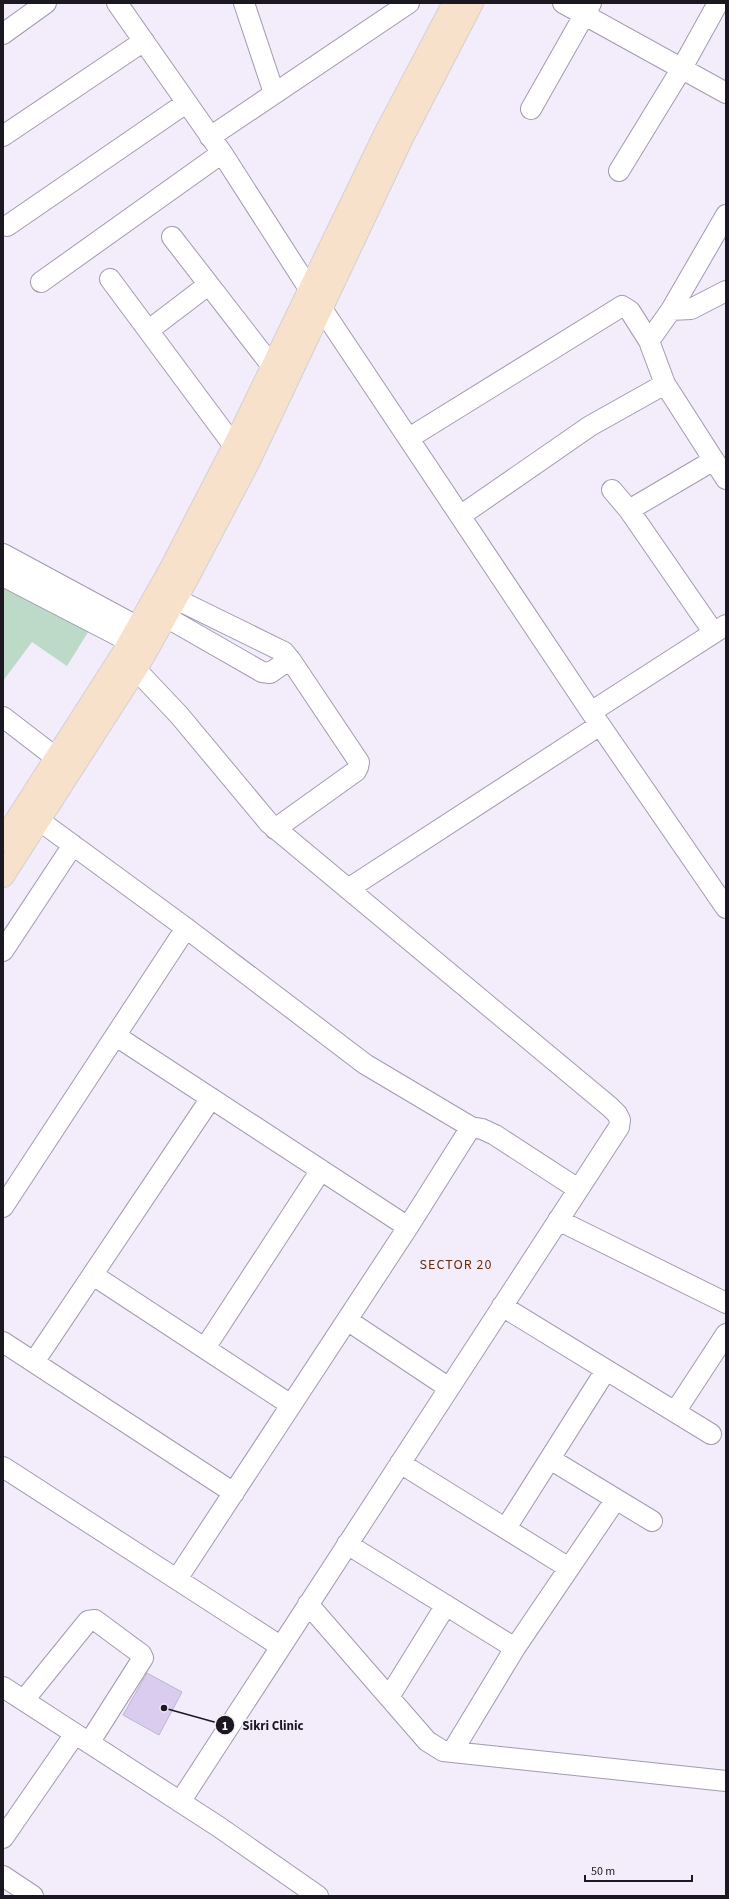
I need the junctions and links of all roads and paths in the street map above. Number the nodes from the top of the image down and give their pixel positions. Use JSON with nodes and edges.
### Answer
{"nodes":[{"id":1,"x":46,"y":3,"type":"edge"},
{"id":2,"x":117,"y":3,"type":"edge"},
{"id":3,"x":244,"y":3,"type":"edge"},
{"id":4,"x":454,"y":3,"type":"edge"},
{"id":5,"x":472,"y":3,"type":"edge"},
{"id":6,"x":563,"y":3,"type":"edge"},
{"id":7,"x":718,"y":3,"type":"edge"},
{"id":8,"x":399,"y":6,"type":"edge"},
{"id":9,"x":588,"y":9,"type":"edge"},
{"id":10,"x":3,"y":34,"type":"edge"},
{"id":11,"x":144,"y":41,"type":"junction"},
{"id":12,"x":682,"y":68,"type":"junction"},
{"id":13,"x":274,"y":93,"type":"junction"},
{"id":14,"x":726,"y":93,"type":"edge"},
{"id":15,"x":186,"y":102,"type":"junction"},
{"id":16,"x":531,"y":109,"type":"dead end"},
{"id":17,"x":3,"y":136,"type":"edge"},
{"id":18,"x":210,"y":137,"type":"junction"},
{"id":19,"x":222,"y":153,"type":"junction"},
{"id":20,"x":619,"y":171,"type":"dead end"},
{"id":21,"x":726,"y":215,"type":"edge"},
{"id":22,"x":7,"y":226,"type":"dead end"},
{"id":23,"x":172,"y":237,"type":"dead end"},
{"id":24,"x":110,"y":279,"type":"dead end"},
{"id":25,"x":41,"y":282,"type":"dead end"},
{"id":26,"x":208,"y":286,"type":"junction"},
{"id":27,"x":310,"y":289,"type":"junction"},
{"id":28,"x":726,"y":291,"type":"edge"},
{"id":29,"x":322,"y":309,"type":"junction"},
{"id":30,"x":671,"y":310,"type":"junction"},
{"id":31,"x":149,"y":330,"type":"junction"},
{"id":32,"x":649,"y":341,"type":"junction"},
{"id":33,"x":279,"y":375,"type":"junction"},
{"id":34,"x":665,"y":384,"type":"junction"},
{"id":35,"x":409,"y":438,"type":"junction"},
{"id":36,"x":234,"y":446,"type":"junction"},
{"id":37,"x":714,"y":460,"type":"junction"},
{"id":38,"x":726,"y":479,"type":"edge"},
{"id":39,"x":612,"y":490,"type":"dead end"},
{"id":40,"x":629,"y":510,"type":"junction"},
{"id":41,"x":460,"y":516,"type":"junction"},
{"id":42,"x":3,"y":554,"type":"edge"},
{"id":43,"x":3,"y":576,"type":"edge"},
{"id":44,"x":171,"y":608,"type":"junction"},
{"id":45,"x":720,"y":629,"type":"edge"},
{"id":46,"x":138,"y":647,"type":"junction"},
{"id":47,"x":290,"y":659,"type":"junction"},
{"id":48,"x":595,"y":719,"type":"junction"},
{"id":49,"x":6,"y":727,"type":"edge"},
{"id":50,"x":63,"y":763,"type":"junction"},
{"id":51,"x":31,"y":815,"type":"junction"},
{"id":52,"x":275,"y":829,"type":"junction"},
{"id":53,"x":3,"y":841,"type":"edge"},
{"id":54,"x":73,"y":845,"type":"junction"},
{"id":55,"x":3,"y":876,"type":"edge"},
{"id":56,"x":348,"y":889,"type":"junction"},
{"id":57,"x":724,"y":902,"type":"edge"},
{"id":58,"x":186,"y":928,"type":"junction"},
{"id":59,"x":3,"y":951,"type":"edge"},
{"id":60,"x":116,"y":1036,"type":"junction"},
{"id":61,"x":211,"y":1098,"type":"junction"},
{"id":62,"x":471,"y":1126,"type":"junction"},
{"id":63,"x":321,"y":1170,"type":"junction"},
{"id":64,"x":578,"y":1189,"type":"junction"},
{"id":65,"x":3,"y":1207,"type":"edge"},
{"id":66,"x":558,"y":1220,"type":"junction"},
{"id":67,"x":408,"y":1227,"type":"junction"},
{"id":68,"x":93,"y":1275,"type":"junction"},
{"id":69,"x":726,"y":1303,"type":"edge"},
{"id":70,"x":502,"y":1306,"type":"junction"},
{"id":71,"x":347,"y":1320,"type":"junction"},
{"id":72,"x":726,"y":1334,"type":"edge"},
{"id":73,"x":3,"y":1342,"type":"edge"},
{"id":74,"x":205,"y":1348,"type":"junction"},
{"id":75,"x":34,"y":1362,"type":"junction"},
{"id":76,"x":606,"y":1370,"type":"junction"},
{"id":77,"x":449,"y":1388,"type":"junction"},
{"id":78,"x":292,"y":1404,"type":"junction"},
{"id":79,"x":675,"y":1412,"type":"junction"},
{"id":80,"x":711,"y":1434,"type":"dead end"},
{"id":81,"x":550,"y":1459,"type":"junction"},
{"id":82,"x":400,"y":1463,"type":"junction"},
{"id":83,"x":3,"y":1467,"type":"edge"},
{"id":84,"x":234,"y":1493,"type":"junction"},
{"id":85,"x":616,"y":1499,"type":"junction"},
{"id":86,"x":652,"y":1522,"type":"dead end"},
{"id":87,"x":506,"y":1528,"type":"junction"},
{"id":88,"x":347,"y":1544,"type":"junction"},
{"id":89,"x":569,"y":1568,"type":"junction"},
{"id":90,"x":177,"y":1580,"type":"junction"},
{"id":91,"x":308,"y":1604,"type":"junction"},
{"id":92,"x":446,"y":1605,"type":"junction"},
{"id":93,"x":280,"y":1646,"type":"junction"},
{"id":94,"x":515,"y":1648,"type":"junction"},
{"id":95,"x":3,"y":1687,"type":"edge"},
{"id":96,"x":389,"y":1697,"type":"junction"},
{"id":97,"x":24,"y":1700,"type":"junction"},
{"id":98,"x":82,"y":1738,"type":"junction"},
{"id":99,"x":452,"y":1752,"type":"junction"},
{"id":100,"x":726,"y":1781,"type":"edge"},
{"id":101,"x":180,"y":1802,"type":"junction"},
{"id":102,"x":3,"y":1838,"type":"edge"},
{"id":103,"x":3,"y":1876,"type":"edge"},
{"id":104,"x":33,"y":1896,"type":"edge"},
{"id":105,"x":318,"y":1896,"type":"edge"}],
"edges":[{"from":1,"to":10,"type":"street"},
{"from":2,"to":11,"type":"street"},
{"from":3,"to":13,"type":"street"},
{"from":4,"to":27,"type":"main road"},
{"from":5,"to":29,"type":"main road"},
{"from":6,"to":9,"type":"street"},
{"from":7,"to":12,"type":"street"},
{"from":8,"to":13,"type":"street"},
{"from":9,"to":12,"type":"street"},
{"from":9,"to":16,"type":"street"},
{"from":11,"to":15,"type":"street"},
{"from":11,"to":17,"type":"street"},
{"from":12,"to":14,"type":"street"},
{"from":12,"to":20,"type":"street"},
{"from":13,"to":18,"type":"street"},
{"from":15,"to":18,"type":"street"},
{"from":15,"to":22,"type":"street"},
{"from":18,"to":19,"type":"street"},
{"from":19,"to":25,"type":"street"},
{"from":19,"to":27,"type":"street"},
{"from":21,"to":30,"type":"street"},
{"from":23,"to":26,"type":"street"},
{"from":24,"to":31,"type":"street"},
{"from":26,"to":31,"type":"street"},
{"from":26,"to":33,"type":"street"},
{"from":27,"to":29,"type":"street"},
{"from":27,"to":33,"type":"main road"},
{"from":28,"to":30,"type":"street"},
{"from":29,"to":33,"type":"main road"},
{"from":29,"to":35,"type":"street"},
{"from":30,"to":32,"type":"street"},
{"from":31,"to":36,"type":"street"},
{"from":32,"to":34,"type":"street"},
{"from":32,"to":35,"type":"street"},
{"from":33,"to":36,"type":"main road"},
{"from":33,"to":44,"type":"main road"},
{"from":34,"to":37,"type":"street"},
{"from":34,"to":41,"type":"street"},
{"from":35,"to":41,"type":"street"},
{"from":36,"to":46,"type":"main road"},
{"from":37,"to":38,"type":"street"},
{"from":37,"to":40,"type":"street"},
{"from":39,"to":40,"type":"street"},
{"from":40,"to":45,"type":"street"},
{"from":41,"to":48,"type":"street"},
{"from":42,"to":46,"type":"street"},
{"from":43,"to":46,"type":"street"},
{"from":44,"to":46,"type":"main road"},
{"from":44,"to":47,"type":"street"},
{"from":44,"to":47,"type":"street"},
{"from":45,"to":48,"type":"street"},
{"from":46,"to":50,"type":"main road"},
{"from":46,"to":52,"type":"street"},
{"from":47,"to":52,"type":"street"},
{"from":48,"to":56,"type":"street"},
{"from":48,"to":57,"type":"street"},
{"from":49,"to":50,"type":"street"},
{"from":50,"to":51,"type":"main road"},
{"from":51,"to":53,"type":"main road"},
{"from":51,"to":54,"type":"street"},
{"from":51,"to":55,"type":"main road"},
{"from":52,"to":56,"type":"street"},
{"from":54,"to":58,"type":"street"},
{"from":54,"to":59,"type":"street"},
{"from":56,"to":64,"type":"street"},
{"from":58,"to":60,"type":"street"},
{"from":58,"to":62,"type":"street"},
{"from":60,"to":61,"type":"street"},
{"from":60,"to":65,"type":"street"},
{"from":61,"to":63,"type":"street"},
{"from":61,"to":68,"type":"street"},
{"from":62,"to":64,"type":"street"},
{"from":62,"to":67,"type":"street"},
{"from":63,"to":67,"type":"street"},
{"from":63,"to":74,"type":"street"},
{"from":64,"to":66,"type":"street"},
{"from":66,"to":69,"type":"street"},
{"from":66,"to":70,"type":"street"},
{"from":67,"to":71,"type":"street"},
{"from":68,"to":74,"type":"street"},
{"from":68,"to":75,"type":"street"},
{"from":70,"to":76,"type":"street"},
{"from":70,"to":77,"type":"street"},
{"from":71,"to":77,"type":"street"},
{"from":71,"to":78,"type":"street"},
{"from":72,"to":79,"type":"street"},
{"from":73,"to":75,"type":"street"},
{"from":74,"to":78,"type":"street"},
{"from":75,"to":84,"type":"street"},
{"from":76,"to":79,"type":"street"},
{"from":76,"to":81,"type":"street"},
{"from":77,"to":82,"type":"street"},
{"from":78,"to":84,"type":"street"},
{"from":79,"to":80,"type":"street"},
{"from":81,"to":85,"type":"street"},
{"from":81,"to":87,"type":"street"},
{"from":82,"to":87,"type":"street"},
{"from":82,"to":88,"type":"street"},
{"from":83,"to":90,"type":"street"},
{"from":84,"to":90,"type":"street"},
{"from":85,"to":86,"type":"street"},
{"from":85,"to":89,"type":"street"},
{"from":87,"to":89,"type":"street"},
{"from":88,"to":91,"type":"street"},
{"from":88,"to":92,"type":"street"},
{"from":89,"to":94,"type":"street"},
{"from":90,"to":93,"type":"street"},
{"from":91,"to":93,"type":"street"},
{"from":91,"to":96,"type":"street"},
{"from":92,"to":94,"type":"street"},
{"from":92,"to":96,"type":"street"},
{"from":93,"to":101,"type":"street"},
{"from":94,"to":99,"type":"street"},
{"from":95,"to":97,"type":"street"},
{"from":96,"to":99,"type":"street"},
{"from":97,"to":98,"type":"street"},
{"from":97,"to":98,"type":"street"},
{"from":98,"to":101,"type":"street"},
{"from":98,"to":102,"type":"street"},
{"from":99,"to":100,"type":"street"},
{"from":101,"to":105,"type":"street"},
{"from":103,"to":104,"type":"street"}]}
